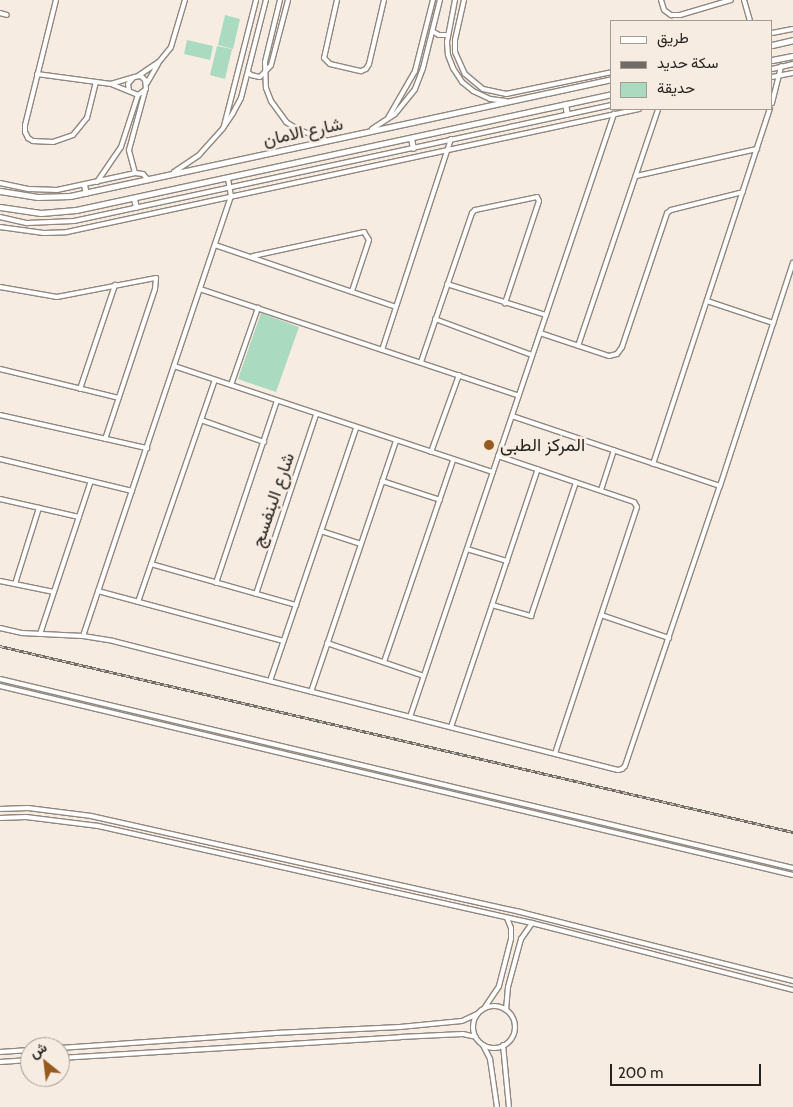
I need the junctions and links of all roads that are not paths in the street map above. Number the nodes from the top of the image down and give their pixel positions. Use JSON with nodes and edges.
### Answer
{"nodes":[{"id":1,"x":56,"y":0,"type":"edge"},
{"id":2,"x":185,"y":0,"type":"edge"},
{"id":3,"x":256,"y":0,"type":"edge"},
{"id":4,"x":266,"y":0,"type":"edge"},
{"id":5,"x":280,"y":0,"type":"edge"},
{"id":6,"x":288,"y":0,"type":"edge"},
{"id":7,"x":337,"y":0,"type":"edge"},
{"id":8,"x":384,"y":0,"type":"edge"},
{"id":9,"x":433,"y":0,"type":"edge"},
{"id":10,"x":440,"y":0,"type":"edge"},
{"id":11,"x":456,"y":0,"type":"edge"},
{"id":12,"x":464,"y":0,"type":"edge"},
{"id":13,"x":660,"y":0,"type":"edge"},
{"id":14,"x":731,"y":0,"type":"edge"},
{"id":15,"x":744,"y":0,"type":"edge"},
{"id":16,"x":0,"y":13,"type":"edge"},
{"id":17,"x":7,"y":15,"type":"dead end"},
{"id":18,"x":750,"y":20,"type":"edge"},
{"id":19,"x":793,"y":29,"type":"edge"},
{"id":20,"x":432,"y":31,"type":"junction"},
{"id":21,"x":773,"y":33,"type":"edge"},
{"id":22,"x":448,"y":35,"type":"junction"},
{"id":23,"x":793,"y":40,"type":"edge"},
{"id":24,"x":773,"y":45,"type":"edge"},
{"id":25,"x":793,"y":56,"type":"edge"},
{"id":26,"x":773,"y":60,"type":"edge"},
{"id":27,"x":159,"y":62,"type":"junction"},
{"id":28,"x":793,"y":64,"type":"edge"},
{"id":29,"x":781,"y":66,"type":"junction"},
{"id":30,"x":773,"y":68,"type":"edge"},
{"id":31,"x":248,"y":72,"type":"junction"},
{"id":32,"x":610,"y":72,"type":"edge"},
{"id":33,"x":793,"y":73,"type":"edge"},
{"id":34,"x":37,"y":74,"type":"junction"},
{"id":35,"x":264,"y":75,"type":"junction"},
{"id":36,"x":780,"y":75,"type":"junction"},
{"id":37,"x":136,"y":76,"type":"junction"},
{"id":38,"x":773,"y":77,"type":"edge"},
{"id":39,"x":610,"y":79,"type":"edge"},
{"id":40,"x":96,"y":83,"type":"junction"},
{"id":41,"x":147,"y":83,"type":"junction"},
{"id":42,"x":111,"y":84,"type":"junction"},
{"id":43,"x":129,"y":90,"type":"junction"},
{"id":44,"x":145,"y":91,"type":"junction"},
{"id":45,"x":610,"y":94,"type":"edge"},
{"id":46,"x":138,"y":95,"type":"junction"},
{"id":47,"x":773,"y":100,"type":"edge"},
{"id":48,"x":509,"y":101,"type":"junction"},
{"id":49,"x":565,"y":104,"type":"junction"},
{"id":50,"x":610,"y":105,"type":"edge"},
{"id":51,"x":634,"y":110,"type":"edge"},
{"id":52,"x":658,"y":110,"type":"edge"},
{"id":53,"x":770,"y":110,"type":"edge"},
{"id":54,"x":567,"y":114,"type":"junction"},
{"id":55,"x":614,"y":114,"type":"junction"},
{"id":56,"x":386,"y":121,"type":"junction"},
{"id":57,"x":223,"y":128,"type":"junction"},
{"id":58,"x":368,"y":132,"type":"junction"},
{"id":59,"x":411,"y":138,"type":"junction"},
{"id":60,"x":451,"y":139,"type":"junction"},
{"id":61,"x":327,"y":140,"type":"junction"},
{"id":62,"x":121,"y":148,"type":"junction"},
{"id":63,"x":413,"y":148,"type":"junction"},
{"id":64,"x":757,"y":149,"type":"junction"},
{"id":65,"x":129,"y":150,"type":"junction"},
{"id":66,"x":448,"y":150,"type":"junction"},
{"id":67,"x":135,"y":173,"type":"junction"},
{"id":68,"x":171,"y":174,"type":"junction"},
{"id":69,"x":636,"y":176,"type":"junction"},
{"id":70,"x":228,"y":179,"type":"junction"},
{"id":71,"x":148,"y":180,"type":"junction"},
{"id":72,"x":97,"y":182,"type":"junction"},
{"id":73,"x":0,"y":183,"type":"edge"},
{"id":74,"x":84,"y":185,"type":"junction"},
{"id":75,"x":229,"y":187,"type":"junction"},
{"id":76,"x":0,"y":191,"type":"edge"},
{"id":77,"x":742,"y":192,"type":"junction"},
{"id":78,"x":86,"y":193,"type":"junction"},
{"id":79,"x":231,"y":196,"type":"junction"},
{"id":80,"x":134,"y":199,"type":"junction"},
{"id":81,"x":0,"y":207,"type":"edge"},
{"id":82,"x":136,"y":207,"type":"junction"},
{"id":83,"x":0,"y":218,"type":"edge"},
{"id":84,"x":0,"y":227,"type":"edge"},
{"id":85,"x":215,"y":245,"type":"junction"},
{"id":86,"x":251,"y":257,"type":"junction"},
{"id":87,"x":793,"y":263,"type":"edge"},
{"id":88,"x":447,"y":284,"type":"junction"},
{"id":89,"x":115,"y":285,"type":"junction"},
{"id":90,"x":0,"y":287,"type":"edge"},
{"id":91,"x":200,"y":289,"type":"junction"},
{"id":92,"x":352,"y":291,"type":"junction"},
{"id":93,"x":706,"y":301,"type":"junction"},
{"id":94,"x":505,"y":303,"type":"junction"},
{"id":95,"x":396,"y":307,"type":"junction"},
{"id":96,"x":258,"y":308,"type":"junction"},
{"id":97,"x":546,"y":315,"type":"junction"},
{"id":98,"x":436,"y":319,"type":"junction"},
{"id":99,"x":773,"y":323,"type":"junction"},
{"id":100,"x":540,"y":333,"type":"junction"},
{"id":101,"x":578,"y":346,"type":"junction"},
{"id":102,"x":382,"y":350,"type":"junction"},
{"id":103,"x":532,"y":355,"type":"junction"},
{"id":104,"x":421,"y":362,"type":"junction"},
{"id":105,"x":174,"y":366,"type":"junction"},
{"id":106,"x":0,"y":369,"type":"edge"},
{"id":107,"x":459,"y":375,"type":"junction"},
{"id":108,"x":215,"y":380,"type":"junction"},
{"id":109,"x":230,"y":385,"type":"junction"},
{"id":110,"x":80,"y":389,"type":"junction"},
{"id":111,"x":519,"y":396,"type":"junction"},
{"id":112,"x":119,"y":398,"type":"junction"},
{"id":113,"x":277,"y":401,"type":"junction"},
{"id":114,"x":0,"y":414,"type":"edge"},
{"id":115,"x":316,"y":415,"type":"junction"},
{"id":116,"x":512,"y":416,"type":"junction"},
{"id":117,"x":201,"y":420,"type":"junction"},
{"id":118,"x":356,"y":428,"type":"junction"},
{"id":119,"x":105,"y":439,"type":"junction"},
{"id":120,"x":396,"y":441,"type":"junction"},
{"id":121,"x":264,"y":442,"type":"junction"},
{"id":122,"x":147,"y":448,"type":"junction"},
{"id":123,"x":614,"y":450,"type":"junction"},
{"id":124,"x":431,"y":452,"type":"junction"},
{"id":125,"x":498,"y":456,"type":"junction"},
{"id":126,"x":0,"y":459,"type":"edge"},
{"id":127,"x":453,"y":460,"type":"junction"},
{"id":128,"x":653,"y":464,"type":"junction"},
{"id":129,"x":538,"y":469,"type":"junction"},
{"id":130,"x":493,"y":472,"type":"junction"},
{"id":131,"x":92,"y":481,"type":"junction"},
{"id":132,"x":382,"y":481,"type":"junction"},
{"id":133,"x":576,"y":482,"type":"junction"},
{"id":134,"x":720,"y":486,"type":"junction"},
{"id":135,"x":601,"y":490,"type":"junction"},
{"id":136,"x":132,"y":491,"type":"junction"},
{"id":137,"x":0,"y":499,"type":"edge"},
{"id":138,"x":440,"y":500,"type":"junction"},
{"id":139,"x":39,"y":508,"type":"junction"},
{"id":140,"x":79,"y":517,"type":"junction"},
{"id":141,"x":321,"y":531,"type":"junction"},
{"id":142,"x":361,"y":544,"type":"junction"},
{"id":143,"x":467,"y":548,"type":"junction"},
{"id":144,"x":507,"y":561,"type":"junction"},
{"id":145,"x":152,"y":564,"type":"junction"},
{"id":146,"x":0,"y":581,"type":"edge"},
{"id":147,"x":216,"y":582,"type":"junction"},
{"id":148,"x":15,"y":584,"type":"junction"},
{"id":149,"x":98,"y":591,"type":"junction"},
{"id":150,"x":54,"y":592,"type":"junction"},
{"id":151,"x":256,"y":594,"type":"junction"},
{"id":152,"x":138,"y":602,"type":"junction"},
{"id":153,"x":296,"y":605,"type":"junction"},
{"id":154,"x":492,"y":605,"type":"junction"},
{"id":155,"x":601,"y":615,"type":"junction"},
{"id":156,"x":0,"y":628,"type":"edge"},
{"id":157,"x":40,"y":634,"type":"junction"},
{"id":158,"x":83,"y":636,"type":"junction"},
{"id":159,"x":669,"y":638,"type":"junction"},
{"id":160,"x":284,"y":641,"type":"junction"},
{"id":161,"x":327,"y":643,"type":"junction"},
{"id":162,"x":384,"y":662,"type":"junction"},
{"id":163,"x":424,"y":676,"type":"junction"},
{"id":164,"x":0,"y":679,"type":"edge"},
{"id":165,"x":270,"y":681,"type":"junction"},
{"id":166,"x":0,"y":686,"type":"edge"},
{"id":167,"x":311,"y":692,"type":"junction"},
{"id":168,"x":410,"y":717,"type":"junction"},
{"id":169,"x":451,"y":727,"type":"junction"},
{"id":170,"x":555,"y":754,"type":"junction"},
{"id":171,"x":0,"y":808,"type":"edge"},
{"id":172,"x":70,"y":813,"type":"junction"},
{"id":173,"x":0,"y":818,"type":"edge"},
{"id":174,"x":69,"y":822,"type":"junction"},
{"id":175,"x":793,"y":868,"type":"edge"},
{"id":176,"x":793,"y":875,"type":"edge"},
{"id":177,"x":447,"y":896,"type":"junction"},
{"id":178,"x":445,"y":904,"type":"junction"},
{"id":179,"x":507,"y":918,"type":"junction"},
{"id":180,"x":559,"y":922,"type":"junction"},
{"id":181,"x":532,"y":924,"type":"junction"},
{"id":182,"x":557,"y":931,"type":"junction"},
{"id":183,"x":793,"y":981,"type":"edge"},
{"id":184,"x":793,"y":990,"type":"edge"},
{"id":185,"x":485,"y":1008,"type":"junction"},
{"id":186,"x":506,"y":1010,"type":"junction"},
{"id":187,"x":478,"y":1014,"type":"junction"},
{"id":188,"x":400,"y":1027,"type":"junction"},
{"id":189,"x":476,"y":1036,"type":"junction"},
{"id":190,"x":400,"y":1037,"type":"junction"},
{"id":191,"x":482,"y":1044,"type":"junction"},
{"id":192,"x":503,"y":1045,"type":"junction"},
{"id":193,"x":70,"y":1047,"type":"edge"},
{"id":194,"x":20,"y":1051,"type":"edge"},
{"id":195,"x":0,"y":1052,"type":"edge"},
{"id":196,"x":70,"y":1057,"type":"edge"},
{"id":197,"x":20,"y":1061,"type":"edge"},
{"id":198,"x":0,"y":1062,"type":"edge"},
{"id":199,"x":497,"y":1107,"type":"edge"},
{"id":200,"x":509,"y":1107,"type":"edge"}],
"edges":[{"from":1,"to":34,"type":"street"},
{"from":2,"to":27,"type":"street"},
{"from":3,"to":57,"type":"street"},
{"from":4,"to":31,"type":"street"},
{"from":5,"to":35,"type":"street"},
{"from":6,"to":35,"type":"street"},
{"from":7,"to":8,"type":"street"},
{"from":9,"to":56,"type":"street"},
{"from":10,"to":20,"type":"street"},
{"from":11,"to":22,"type":"street"},
{"from":12,"to":32,"type":"street"},
{"from":13,"to":14,"type":"street"},
{"from":15,"to":18,"type":"street"},
{"from":16,"to":17,"type":"street"},
{"from":19,"to":21,"type":"street"},
{"from":20,"to":22,"type":"street"},
{"from":20,"to":56,"type":"street"},
{"from":22,"to":48,"type":"street"},
{"from":23,"to":24,"type":"street"},
{"from":25,"to":26,"type":"street"},
{"from":27,"to":37,"type":"street"},
{"from":27,"to":41,"type":"street"},
{"from":28,"to":29,"type":"street"},
{"from":29,"to":30,"type":"street"},
{"from":29,"to":36,"type":"street"},
{"from":31,"to":35,"type":"street"},
{"from":31,"to":57,"type":"street"},
{"from":33,"to":36,"type":"street"},
{"from":34,"to":40,"type":"street"},
{"from":34,"to":40,"type":"street"},
{"from":35,"to":61,"type":"street"},
{"from":36,"to":38,"type":"street"},
{"from":36,"to":47,"type":"street"},
{"from":37,"to":41,"type":"street"},
{"from":37,"to":42,"type":"street"},
{"from":37,"to":43,"type":"street"},
{"from":39,"to":48,"type":"street","name":"شارع الامان"},
{"from":40,"to":42,"type":"street"},
{"from":41,"to":44,"type":"street"},
{"from":42,"to":43,"type":"street"},
{"from":43,"to":46,"type":"street"},
{"from":44,"to":46,"type":"street"},
{"from":44,"to":65,"type":"street"},
{"from":45,"to":49,"type":"street","name":"شارع الامان"},
{"from":46,"to":62,"type":"street"},
{"from":48,"to":58,"type":"street","name":"شارع الامان"},
{"from":49,"to":54,"type":"street"},
{"from":49,"to":59,"type":"street","name":"شارع الامان"},
{"from":50,"to":54,"type":"street"},
{"from":51,"to":55,"type":"street"},
{"from":52,"to":69,"type":"street"},
{"from":53,"to":64,"type":"street"},
{"from":54,"to":60,"type":"street"},
{"from":55,"to":66,"type":"street"},
{"from":55,"to":97,"type":"street"},
{"from":56,"to":58,"type":"street"},
{"from":57,"to":68,"type":"street"},
{"from":58,"to":61,"type":"street","name":"شارع الامان"},
{"from":59,"to":63,"type":"street"},
{"from":59,"to":70,"type":"street","name":"شارع الامان"},
{"from":60,"to":63,"type":"street"},
{"from":60,"to":66,"type":"street"},
{"from":61,"to":68,"type":"street","name":"شارع الامان"},
{"from":62,"to":65,"type":"street"},
{"from":62,"to":72,"type":"street"},
{"from":63,"to":75,"type":"street"},
{"from":64,"to":69,"type":"street"},
{"from":64,"to":77,"type":"street"},
{"from":65,"to":67,"type":"street"},
{"from":66,"to":79,"type":"street"},
{"from":66,"to":95,"type":"street"},
{"from":67,"to":71,"type":"street"},
{"from":67,"to":72,"type":"street"},
{"from":68,"to":71,"type":"street","name":"شارع الامان"},
{"from":69,"to":101,"type":"street"},
{"from":70,"to":75,"type":"street"},
{"from":70,"to":80,"type":"street","name":"شارع الامان"},
{"from":71,"to":78,"type":"street","name":"شارع الامان"},
{"from":72,"to":74,"type":"street"},
{"from":73,"to":74,"type":"street"},
{"from":74,"to":78,"type":"street"},
{"from":75,"to":79,"type":"street"},
{"from":75,"to":82,"type":"street"},
{"from":76,"to":78,"type":"street","name":"شارع الامان"},
{"from":77,"to":93,"type":"street"},
{"from":77,"to":101,"type":"street"},
{"from":79,"to":84,"type":"street"},
{"from":79,"to":85,"type":"street"},
{"from":80,"to":81,"type":"street","name":"شارع الامان"},
{"from":80,"to":82,"type":"street"},
{"from":82,"to":83,"type":"street"},
{"from":85,"to":86,"type":"street"},
{"from":85,"to":91,"type":"street"},
{"from":86,"to":92,"type":"street"},
{"from":86,"to":92,"type":"street"},
{"from":87,"to":99,"type":"street"},
{"from":88,"to":94,"type":"street"},
{"from":88,"to":94,"type":"street"},
{"from":88,"to":98,"type":"street"},
{"from":89,"to":90,"type":"street"},
{"from":89,"to":110,"type":"street"},
{"from":89,"to":112,"type":"street"},
{"from":91,"to":96,"type":"street"},
{"from":91,"to":105,"type":"street"},
{"from":92,"to":95,"type":"street"},
{"from":93,"to":99,"type":"street"},
{"from":93,"to":128,"type":"street"},
{"from":94,"to":97,"type":"street"},
{"from":95,"to":102,"type":"street"},
{"from":96,"to":102,"type":"street"},
{"from":96,"to":109,"type":"street"},
{"from":97,"to":100,"type":"street"},
{"from":98,"to":103,"type":"street"},
{"from":98,"to":104,"type":"street"},
{"from":99,"to":134,"type":"street"},
{"from":100,"to":101,"type":"street"},
{"from":100,"to":103,"type":"street"},
{"from":102,"to":104,"type":"street"},
{"from":103,"to":111,"type":"street"},
{"from":104,"to":107,"type":"street"},
{"from":105,"to":108,"type":"street"},
{"from":105,"to":122,"type":"street"},
{"from":106,"to":110,"type":"street"},
{"from":107,"to":111,"type":"street"},
{"from":107,"to":124,"type":"street"},
{"from":108,"to":109,"type":"street"},
{"from":108,"to":117,"type":"street"},
{"from":109,"to":113,"type":"street"},
{"from":110,"to":112,"type":"street"},
{"from":111,"to":116,"type":"street"},
{"from":112,"to":119,"type":"street"},
{"from":113,"to":115,"type":"street"},
{"from":113,"to":121,"type":"street"},
{"from":114,"to":119,"type":"street"},
{"from":115,"to":118,"type":"street"},
{"from":115,"to":151,"type":"street","name":"شارع البنفسج"},
{"from":116,"to":123,"type":"street"},
{"from":116,"to":125,"type":"street"},
{"from":117,"to":121,"type":"street"},
{"from":117,"to":145,"type":"street"},
{"from":118,"to":120,"type":"street"},
{"from":118,"to":141,"type":"street"},
{"from":119,"to":122,"type":"street"},
{"from":120,"to":124,"type":"street"},
{"from":120,"to":132,"type":"street"},
{"from":121,"to":147,"type":"street"},
{"from":122,"to":136,"type":"street"},
{"from":123,"to":128,"type":"street"},
{"from":123,"to":135,"type":"street"},
{"from":124,"to":127,"type":"street"},
{"from":125,"to":129,"type":"street"},
{"from":125,"to":130,"type":"street"},
{"from":126,"to":131,"type":"street"},
{"from":127,"to":130,"type":"street"},
{"from":127,"to":138,"type":"street"},
{"from":128,"to":134,"type":"street"},
{"from":129,"to":133,"type":"street"},
{"from":129,"to":144,"type":"street"},
{"from":130,"to":143,"type":"street"},
{"from":131,"to":136,"type":"street"},
{"from":131,"to":140,"type":"street"},
{"from":132,"to":138,"type":"street"},
{"from":132,"to":142,"type":"street"},
{"from":133,"to":135,"type":"street"},
{"from":133,"to":154,"type":"street"},
{"from":134,"to":159,"type":"street"},
{"from":135,"to":155,"type":"street"},
{"from":136,"to":149,"type":"street"},
{"from":137,"to":139,"type":"street"},
{"from":138,"to":162,"type":"street"},
{"from":139,"to":140,"type":"street"},
{"from":139,"to":148,"type":"street"},
{"from":140,"to":150,"type":"street"},
{"from":141,"to":142,"type":"street"},
{"from":141,"to":153,"type":"street"},
{"from":142,"to":161,"type":"street"},
{"from":143,"to":144,"type":"street"},
{"from":143,"to":163,"type":"street"},
{"from":144,"to":154,"type":"street"},
{"from":145,"to":147,"type":"street"},
{"from":145,"to":152,"type":"street"},
{"from":146,"to":148,"type":"street"},
{"from":147,"to":151,"type":"street"},
{"from":148,"to":150,"type":"street"},
{"from":149,"to":152,"type":"street"},
{"from":149,"to":158,"type":"street"},
{"from":150,"to":157,"type":"street"},
{"from":151,"to":153,"type":"street"},
{"from":152,"to":160,"type":"street"},
{"from":153,"to":160,"type":"street"},
{"from":154,"to":169,"type":"street"},
{"from":155,"to":159,"type":"street"},
{"from":155,"to":170,"type":"street"},
{"from":156,"to":157,"type":"street"},
{"from":157,"to":158,"type":"street"},
{"from":158,"to":165,"type":"street"},
{"from":159,"to":170,"type":"street"},
{"from":160,"to":165,"type":"street"},
{"from":161,"to":162,"type":"street"},
{"from":161,"to":167,"type":"street"},
{"from":162,"to":163,"type":"street"},
{"from":163,"to":168,"type":"street"},
{"from":164,"to":175,"type":"street"},
{"from":165,"to":167,"type":"street"},
{"from":166,"to":176,"type":"street"},
{"from":167,"to":168,"type":"street"},
{"from":168,"to":169,"type":"street"},
{"from":169,"to":170,"type":"street"},
{"from":171,"to":172,"type":"street"},
{"from":172,"to":174,"type":"street"},
{"from":172,"to":177,"type":"street"},
{"from":173,"to":174,"type":"street"},
{"from":174,"to":178,"type":"street"},
{"from":177,"to":178,"type":"street"},
{"from":177,"to":180,"type":"street"},
{"from":178,"to":179,"type":"street"},
{"from":179,"to":181,"type":"street"},
{"from":179,"to":185,"type":"street"},
{"from":180,"to":182,"type":"street"},
{"from":180,"to":183,"type":"street"},
{"from":181,"to":182,"type":"street"},
{"from":181,"to":186,"type":"street"},
{"from":182,"to":184,"type":"street"},
{"from":185,"to":186,"type":"street"},
{"from":185,"to":187,"type":"street"},
{"from":186,"to":192,"type":"street"},
{"from":187,"to":188,"type":"street"},
{"from":187,"to":189,"type":"street"},
{"from":188,"to":190,"type":"street"},
{"from":188,"to":193,"type":"street"},
{"from":189,"to":190,"type":"street"},
{"from":189,"to":191,"type":"street"},
{"from":190,"to":196,"type":"street"},
{"from":191,"to":192,"type":"street"},
{"from":191,"to":199,"type":"street"},
{"from":192,"to":200,"type":"street"},
{"from":194,"to":195,"type":"street"},
{"from":197,"to":198,"type":"street"}]}
